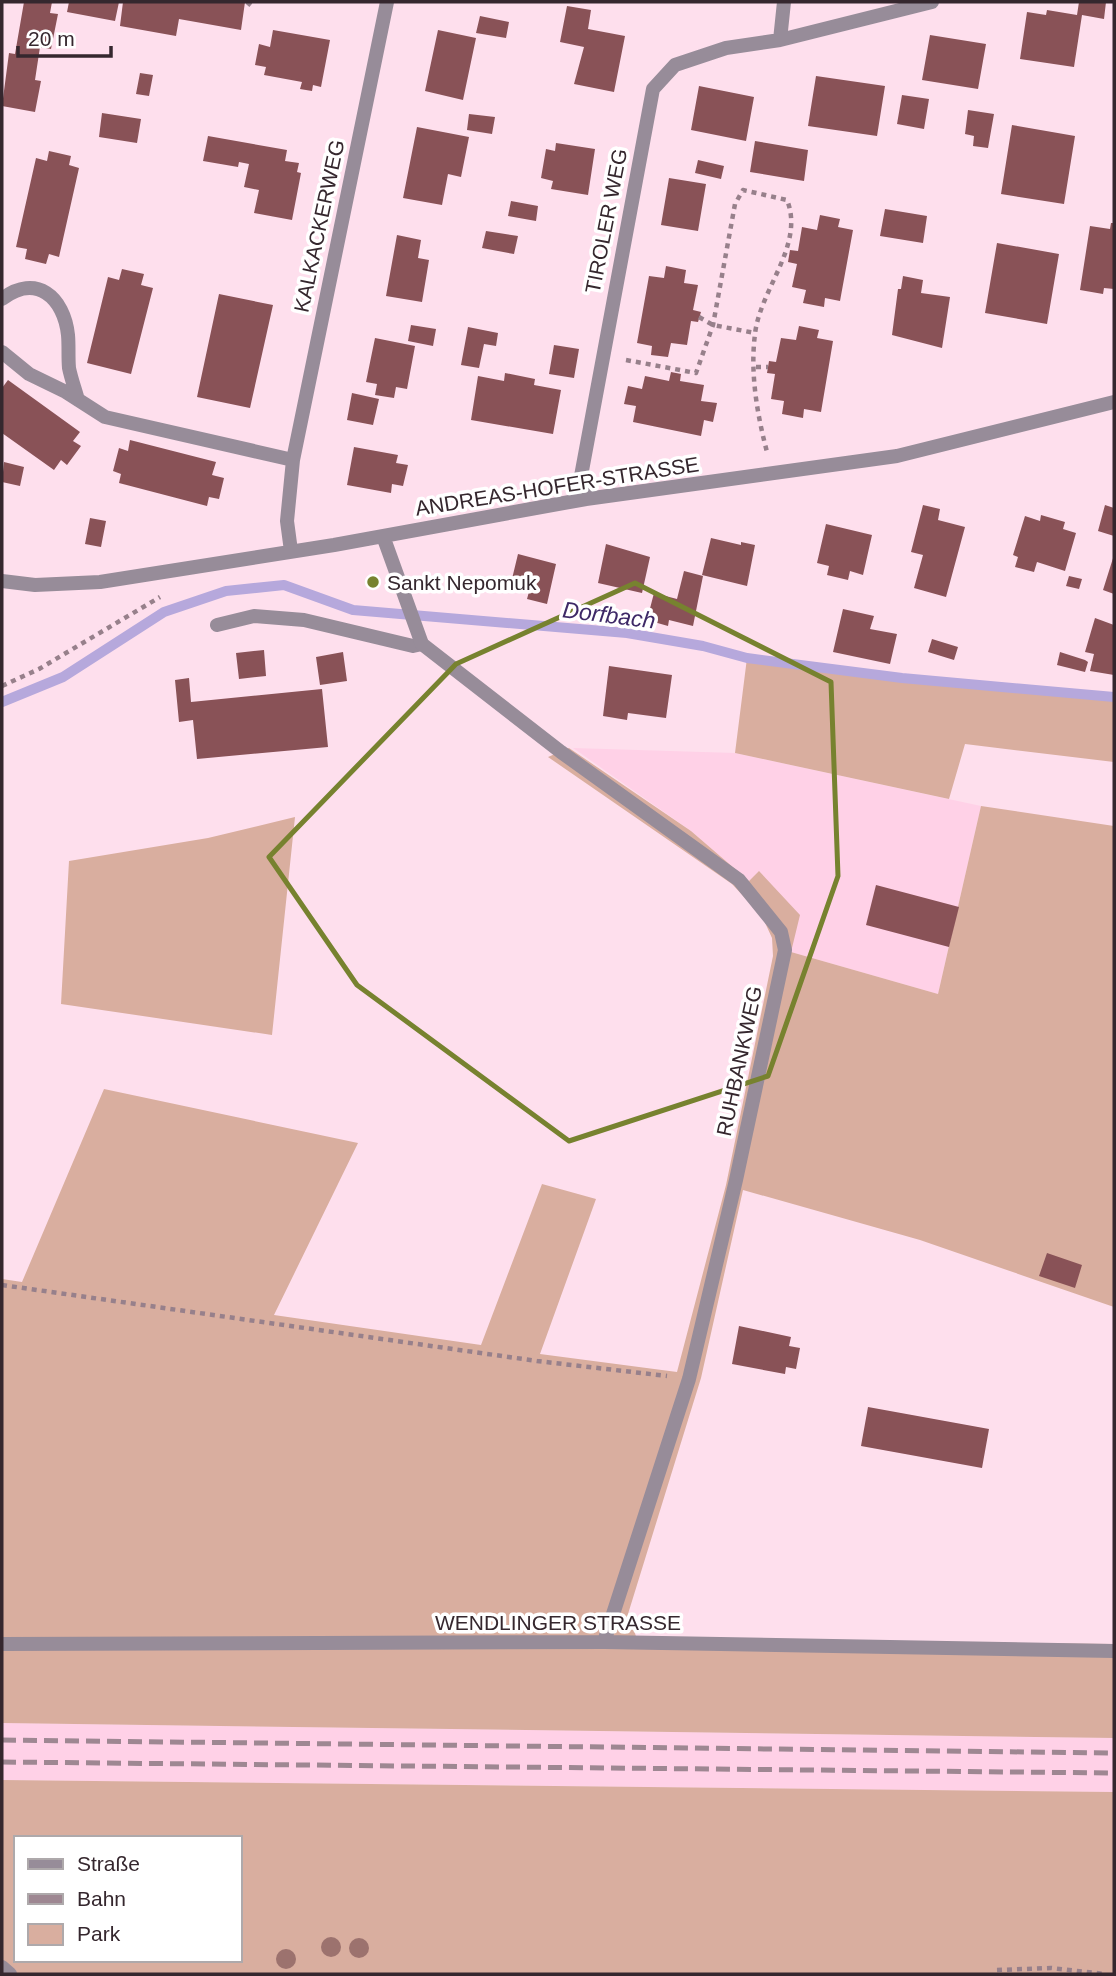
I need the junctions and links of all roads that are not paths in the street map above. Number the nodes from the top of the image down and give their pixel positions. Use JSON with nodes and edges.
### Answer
{"nodes":[{"id":1,"x":387,"y":2,"type":"edge"},
{"id":2,"x":784,"y":2,"type":"edge"},
{"id":3,"x":932,"y":2,"type":"edge"},
{"id":4,"x":780,"y":40,"type":"junction"},
{"id":5,"x":2,"y":299,"type":"edge"},
{"id":6,"x":2,"y":352,"type":"edge"},
{"id":7,"x":78,"y":400,"type":"junction"},
{"id":8,"x":1114,"y":402,"type":"edge"},
{"id":9,"x":293,"y":460,"type":"junction"},
{"id":10,"x":586,"y":499,"type":"junction"},
{"id":11,"x":383,"y":536,"type":"junction"},
{"id":12,"x":290,"y":551,"type":"junction"},
{"id":13,"x":2,"y":581,"type":"edge"},
{"id":14,"x":217,"y":625,"type":"dead end"},
{"id":15,"x":420,"y":639,"type":"junction"},
{"id":16,"x":604,"y":1642,"type":"junction"},
{"id":17,"x":2,"y":1644,"type":"edge"},
{"id":18,"x":1114,"y":1651,"type":"edge"},
{"id":19,"x":2,"y":1967,"type":"edge"},
{"id":20,"x":10,"y":1974,"type":"edge"}],
"edges":[{"from":1,"to":9,"type":"street","name":"KALKACKERWEG"},
{"from":2,"to":4,"type":"street"},
{"from":3,"to":4,"type":"street","name":"TIROLER WEG"},
{"from":4,"to":10,"type":"street","name":"TIROLER WEG"},
{"from":5,"to":7,"type":"street"},
{"from":6,"to":7,"type":"street"},
{"from":7,"to":9,"type":"street"},
{"from":8,"to":10,"type":"street","name":"ANDREAS-HOFER-STRASSE"},
{"from":9,"to":12,"type":"street","name":"KALKACKERWEG"},
{"from":10,"to":11,"type":"street","name":"ANDREAS-HOFER-STRASSE"},
{"from":11,"to":12,"type":"street","name":"ANDREAS-HOFER-STRASSE"},
{"from":11,"to":15,"type":"street"},
{"from":12,"to":13,"type":"street","name":"ANDREAS-HOFER-STRASSE"},
{"from":14,"to":15,"type":"street"},
{"from":15,"to":16,"type":"street","name":"RUHBANKWEG"},
{"from":16,"to":17,"type":"street","name":"WENDLINGER STRASSE"},
{"from":16,"to":18,"type":"street","name":"WENDLINGER STRASSE"},
{"from":19,"to":20,"type":"street"}]}
